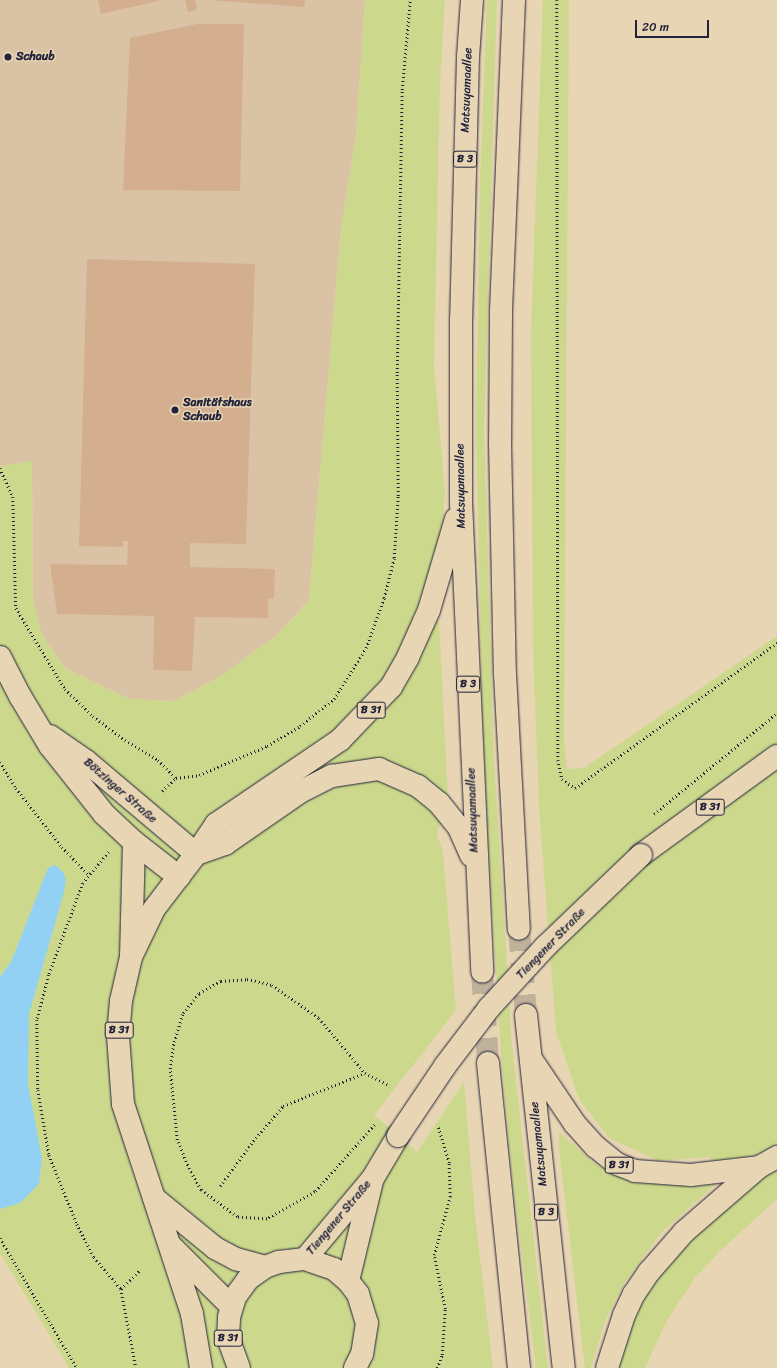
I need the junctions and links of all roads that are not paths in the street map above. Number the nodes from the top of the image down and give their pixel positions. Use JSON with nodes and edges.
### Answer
{"nodes":[{"id":1,"x":472,"y":0,"type":"edge"},
{"id":2,"x":514,"y":0,"type":"edge"},
{"id":3,"x":461,"y":502,"type":"junction"},
{"id":4,"x":0,"y":657,"type":"edge"},
{"id":5,"x":42,"y":731,"type":"junction"},
{"id":6,"x":777,"y":756,"type":"edge"},
{"id":7,"x":134,"y":842,"type":"junction"},
{"id":8,"x":196,"y":854,"type":"junction"},
{"id":9,"x":475,"y":865,"type":"junction"},
{"id":10,"x":179,"y":877,"type":"junction"},
{"id":11,"x":519,"y":929,"type":"tunnel mouth"},
{"id":12,"x":130,"y":957,"type":"junction"},
{"id":13,"x":482,"y":972,"type":"tunnel mouth"},
{"id":14,"x":526,"y":1015,"type":"tunnel mouth"},
{"id":15,"x":529,"y":1056,"type":"junction"},
{"id":16,"x":488,"y":1063,"type":"tunnel mouth"},
{"id":17,"x":768,"y":1162,"type":"edge"},
{"id":18,"x":373,"y":1178,"type":"junction"},
{"id":19,"x":153,"y":1197,"type":"junction"},
{"id":20,"x":171,"y":1246,"type":"junction"},
{"id":21,"x":304,"y":1259,"type":"junction"},
{"id":22,"x":265,"y":1267,"type":"junction"},
{"id":23,"x":348,"y":1281,"type":"junction"},
{"id":24,"x":231,"y":1306,"type":"junction"},
{"id":25,"x":201,"y":1368,"type":"edge"},
{"id":26,"x":239,"y":1368,"type":"edge"},
{"id":27,"x":355,"y":1368,"type":"edge"},
{"id":28,"x":519,"y":1368,"type":"edge"},
{"id":29,"x":564,"y":1368,"type":"edge"},
{"id":30,"x":607,"y":1368,"type":"edge"}],
"edges":[{"from":1,"to":3,"type":"main road","name":"Matsuyamaallee","number":"B 3"},
{"from":2,"to":11,"type":"main road"},
{"from":3,"to":8,"type":"main road","number":"B 31"},
{"from":3,"to":9,"type":"main road","name":"Matsuyamaallee","number":"B 3"},
{"from":4,"to":5,"type":"main road","name":"Bötzinger Straße"},
{"from":5,"to":7,"type":"main road","name":"Bötzinger Straße"},
{"from":5,"to":8,"type":"main road","name":"Bötzinger Straße"},
{"from":6,"to":18,"type":"main road","name":"Tiengener Straße","number":"B 31","bridge":true},
{"from":7,"to":10,"type":"main road","name":"Bötzinger Straße"},
{"from":7,"to":12,"type":"main road"},
{"from":8,"to":9,"type":"main road"},
{"from":8,"to":10,"type":"main road","number":"B 31"},
{"from":9,"to":13,"type":"main road","name":"Matsuyamaallee","number":"B 3"},
{"from":10,"to":12,"type":"main road","number":"B 31"},
{"from":12,"to":19,"type":"main road","number":"B 31"},
{"from":14,"to":15,"type":"main road","name":"Matsuyamaallee","number":"B 3"},
{"from":15,"to":17,"type":"main road","number":"B 31"},
{"from":15,"to":29,"type":"main road","name":"Matsuyamaallee","number":"B 3"},
{"from":16,"to":28,"type":"main road"},
{"from":17,"to":30,"type":"main road"},
{"from":18,"to":21,"type":"main road","name":"Tiengener Straße","number":"B 31"},
{"from":18,"to":23,"type":"main road","name":"Tiengener Straße","number":"B 31"},
{"from":19,"to":20,"type":"main road","number":"B 31"},
{"from":19,"to":22,"type":"main road"},
{"from":20,"to":24,"type":"main road","number":"B 31"},
{"from":20,"to":25,"type":"main road","number":"B 31"},
{"from":21,"to":22,"type":"main road","name":"Tiengener Straße","number":"B 31"},
{"from":21,"to":23,"type":"main road","name":"Tiengener Straße","number":"B 31"},
{"from":22,"to":24,"type":"main road","name":"Tiengener Straße","number":"B 31"},
{"from":23,"to":27,"type":"main road","name":"Tiengener Straße","number":"B 31"},
{"from":24,"to":26,"type":"main road","name":"Tiengener Straße","number":"B 31"}]}
